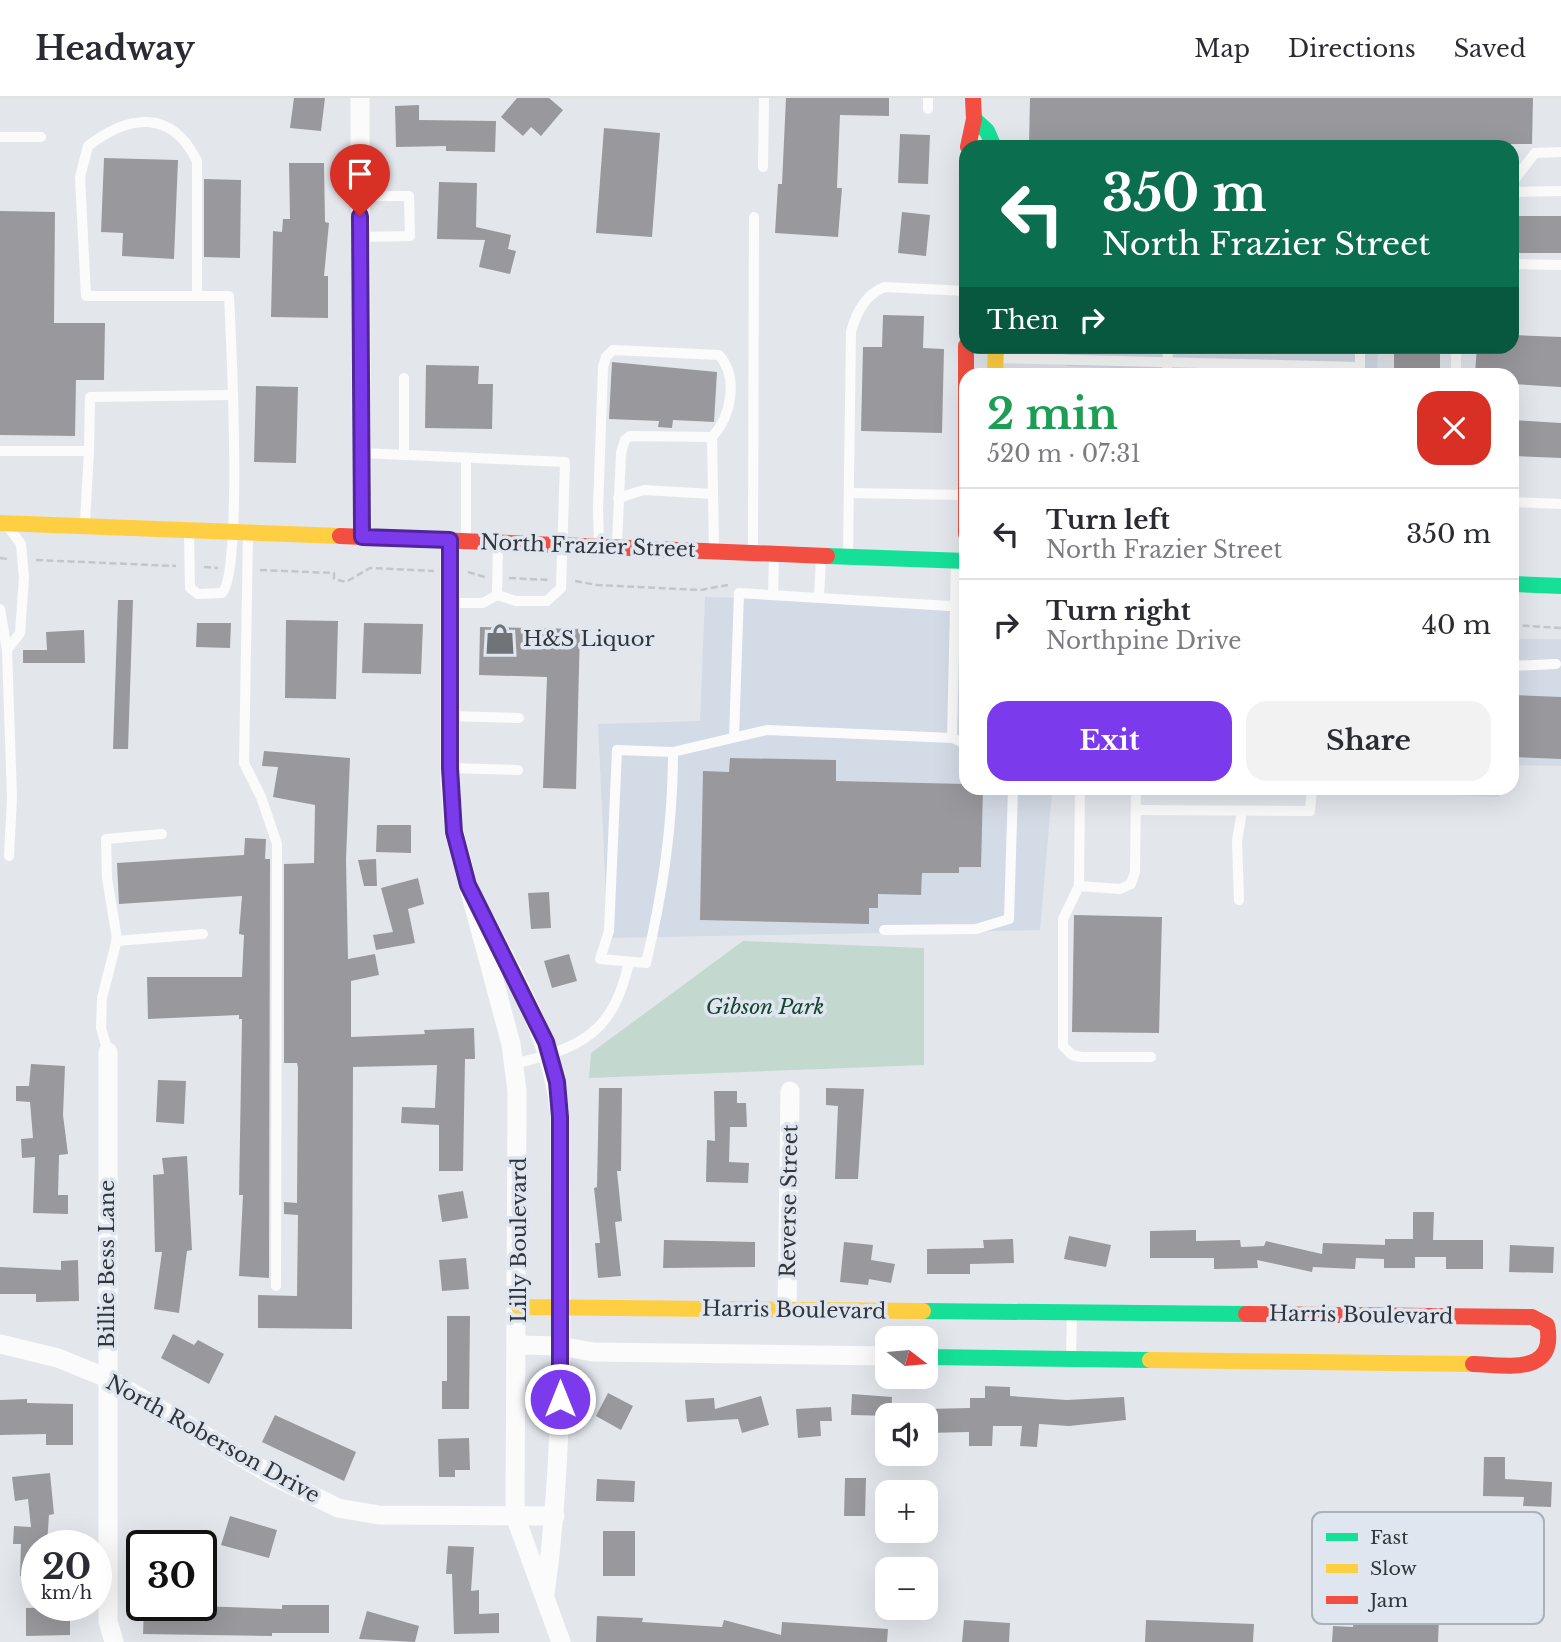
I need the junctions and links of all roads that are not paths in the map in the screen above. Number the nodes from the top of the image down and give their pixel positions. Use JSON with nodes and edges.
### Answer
{"nodes":[{"id":1,"x":360,"y":98,"type":"edge"},
{"id":2,"x":764,"y":98,"type":"edge"},
{"id":3,"x":973,"y":98,"type":"edge"},
{"id":4,"x":974,"y":119,"type":"junction"},
{"id":5,"x":0,"y":137,"type":"edge"},
{"id":6,"x":41,"y":137,"type":"dead end"},
{"id":7,"x":970,"y":140,"type":"edge"},
{"id":8,"x":991,"y":140,"type":"edge"},
{"id":9,"x":1561,"y":152,"type":"edge"},
{"id":10,"x":763,"y":167,"type":"dead end"},
{"id":11,"x":1519,"y":174,"type":"edge"},
{"id":12,"x":1519,"y":191,"type":"edge"},
{"id":13,"x":1561,"y":191,"type":"edge"},
{"id":14,"x":360,"y":196,"type":"junction"},
{"id":15,"x":754,"y":217,"type":"dead end"},
{"id":16,"x":360,"y":237,"type":"junction"},
{"id":17,"x":1519,"y":264,"type":"edge"},
{"id":18,"x":1561,"y":265,"type":"edge"},
{"id":19,"x":959,"y":291,"type":"edge"},
{"id":20,"x":197,"y":296,"type":"junction"},
{"id":21,"x":1027,"y":354,"type":"edge"},
{"id":22,"x":1168,"y":354,"type":"edge"},
{"id":23,"x":1167,"y":363,"type":"junction"},
{"id":24,"x":1167,"y":368,"type":"edge"},
{"id":25,"x":1288,"y":368,"type":"edge"},
{"id":26,"x":404,"y":379,"type":"dead end"},
{"id":27,"x":232,"y":395,"type":"junction"},
{"id":28,"x":712,"y":437,"type":"junction"},
{"id":29,"x":0,"y":451,"type":"edge"},
{"id":30,"x":89,"y":451,"type":"junction"},
{"id":31,"x":361,"y":453,"type":"junction"},
{"id":32,"x":404,"y":455,"type":"junction"},
{"id":33,"x":466,"y":458,"type":"junction"},
{"id":34,"x":849,"y":493,"type":"junction"},
{"id":35,"x":713,"y":494,"type":"junction"},
{"id":36,"x":959,"y":495,"type":"edge"},
{"id":37,"x":618,"y":498,"type":"junction"},
{"id":38,"x":1519,"y":502,"type":"edge"},
{"id":39,"x":1561,"y":504,"type":"edge"},
{"id":40,"x":2,"y":526,"type":"edge"},
{"id":41,"x":85,"y":527,"type":"junction"},
{"id":42,"x":189,"y":530,"type":"junction"},
{"id":43,"x":240,"y":532,"type":"junction"},
{"id":44,"x":362,"y":537,"type":"junction"},
{"id":45,"x":458,"y":541,"type":"junction"},
{"id":46,"x":499,"y":542,"type":"junction"},
{"id":47,"x":562,"y":545,"type":"junction"},
{"id":48,"x":600,"y":546,"type":"junction"},
{"id":49,"x":617,"y":547,"type":"junction"},
{"id":50,"x":715,"y":551,"type":"junction"},
{"id":51,"x":753,"y":552,"type":"junction"},
{"id":52,"x":774,"y":553,"type":"junction"},
{"id":53,"x":821,"y":555,"type":"junction"},
{"id":54,"x":848,"y":556,"type":"junction"},
{"id":55,"x":959,"y":561,"type":"edge"},
{"id":56,"x":1519,"y":584,"type":"edge"},
{"id":57,"x":1561,"y":586,"type":"edge"},
{"id":58,"x":497,"y":595,"type":"junction"},
{"id":59,"x":773,"y":595,"type":"junction"},
{"id":60,"x":819,"y":597,"type":"junction"},
{"id":61,"x":450,"y":603,"type":"junction"},
{"id":62,"x":959,"y":606,"type":"edge"},
{"id":63,"x":0,"y":609,"type":"edge"},
{"id":64,"x":959,"y":635,"type":"edge"},
{"id":65,"x":8,"y":650,"type":"junction"},
{"id":66,"x":1556,"y":664,"type":"dead end"},
{"id":67,"x":1519,"y":666,"type":"edge"},
{"id":68,"x":450,"y":716,"type":"junction"},
{"id":69,"x":519,"y":718,"type":"dead end"},
{"id":70,"x":734,"y":737,"type":"junction"},
{"id":71,"x":952,"y":738,"type":"junction"},
{"id":72,"x":959,"y":741,"type":"edge"},
{"id":73,"x":673,"y":751,"type":"junction"},
{"id":74,"x":450,"y":768,"type":"junction"},
{"id":75,"x":518,"y":770,"type":"dead end"},
{"id":76,"x":1013,"y":795,"type":"edge"},
{"id":77,"x":1080,"y":795,"type":"edge"},
{"id":78,"x":1136,"y":795,"type":"edge"},
{"id":79,"x":1311,"y":795,"type":"edge"},
{"id":80,"x":1136,"y":810,"type":"junction"},
{"id":81,"x":1241,"y":811,"type":"junction"},
{"id":82,"x":162,"y":834,"type":"dead end"},
{"id":83,"x":9,"y":856,"type":"dead end"},
{"id":84,"x":468,"y":885,"type":"junction"},
{"id":85,"x":1079,"y":886,"type":"junction"},
{"id":86,"x":1239,"y":900,"type":"dead end"},
{"id":87,"x":884,"y":930,"type":"dead end"},
{"id":88,"x":203,"y":934,"type":"dead end"},
{"id":89,"x":116,"y":941,"type":"junction"},
{"id":90,"x":629,"y":962,"type":"junction"},
{"id":91,"x":108,"y":1052,"type":"joint"},
{"id":92,"x":550,"y":1055,"type":"junction"},
{"id":93,"x":1151,"y":1057,"type":"dead end"},
{"id":94,"x":513,"y":1064,"type":"junction"},
{"id":95,"x":790,"y":1091,"type":"dead end"},
{"id":96,"x":276,"y":1286,"type":"dead end"},
{"id":97,"x":519,"y":1307,"type":"junction"},
{"id":98,"x":560,"y":1308,"type":"junction"},
{"id":99,"x":787,"y":1310,"type":"junction"},
{"id":100,"x":1072,"y":1313,"type":"junction"},
{"id":101,"x":0,"y":1344,"type":"edge"},
{"id":102,"x":518,"y":1345,"type":"junction"},
{"id":103,"x":560,"y":1346,"type":"junction"},
{"id":104,"x":875,"y":1356,"type":"edge"},
{"id":105,"x":938,"y":1357,"type":"edge"},
{"id":106,"x":1070,"y":1359,"type":"junction"},
{"id":107,"x":107,"y":1378,"type":"junction"},
{"id":108,"x":515,"y":1516,"type":"junction"},
{"id":109,"x":555,"y":1516,"type":"junction"},
{"id":110,"x":545,"y":1595,"type":"junction"},
{"id":111,"x":114,"y":1642,"type":"edge"},
{"id":112,"x":561,"y":1642,"type":"edge"}],
"edges":[{"from":1,"to":14,"type":"street"},
{"from":2,"to":10,"type":"lane"},
{"from":3,"to":4,"type":"street"},
{"from":4,"to":7,"type":"street"},
{"from":4,"to":8,"type":"street"},
{"from":5,"to":6,"type":"lane"},
{"from":9,"to":11,"type":"lane"},
{"from":12,"to":13,"type":"lane"},
{"from":14,"to":16,"type":"street"},
{"from":14,"to":16,"type":"lane"},
{"from":15,"to":51,"type":"lane"},
{"from":16,"to":31,"type":"street"},
{"from":17,"to":18,"type":"lane"},
{"from":19,"to":34,"type":"lane"},
{"from":20,"to":20,"type":"lane"},
{"from":20,"to":27,"type":"lane"},
{"from":21,"to":23,"type":"lane"},
{"from":22,"to":23,"type":"lane"},
{"from":23,"to":24,"type":"lane"},
{"from":23,"to":25,"type":"lane"},
{"from":26,"to":32,"type":"lane"},
{"from":27,"to":30,"type":"lane"},
{"from":27,"to":43,"type":"lane"},
{"from":28,"to":35,"type":"lane"},
{"from":28,"to":37,"type":"lane"},
{"from":28,"to":48,"type":"lane"},
{"from":29,"to":30,"type":"lane"},
{"from":30,"to":41,"type":"lane"},
{"from":31,"to":32,"type":"lane"},
{"from":31,"to":44,"type":"street"},
{"from":32,"to":33,"type":"lane"},
{"from":33,"to":45,"type":"lane"},
{"from":33,"to":47,"type":"lane"},
{"from":34,"to":36,"type":"lane"},
{"from":34,"to":54,"type":"lane"},
{"from":35,"to":37,"type":"lane"},
{"from":35,"to":50,"type":"lane"},
{"from":37,"to":49,"type":"lane"},
{"from":38,"to":39,"type":"lane"},
{"from":40,"to":41,"type":"street","name":"North Frazier Street"},
{"from":40,"to":65,"type":"lane"},
{"from":41,"to":42,"type":"street","name":"North Frazier Street"},
{"from":42,"to":43,"type":"street","name":"North Frazier Street"},
{"from":42,"to":43,"type":"lane"},
{"from":43,"to":44,"type":"street","name":"North Frazier Street"},
{"from":43,"to":96,"type":"lane"},
{"from":44,"to":45,"type":"street","name":"North Frazier Street"},
{"from":45,"to":46,"type":"street","name":"North Frazier Street"},
{"from":45,"to":61,"type":"street","name":"Lilly Boulevard"},
{"from":46,"to":47,"type":"street","name":"North Frazier Street"},
{"from":46,"to":58,"type":"lane"},
{"from":47,"to":48,"type":"street","name":"North Frazier Street"},
{"from":47,"to":58,"type":"lane"},
{"from":48,"to":49,"type":"street","name":"North Frazier Street"},
{"from":49,"to":50,"type":"street","name":"North Frazier Street"},
{"from":50,"to":51,"type":"street","name":"North Frazier Street"},
{"from":51,"to":52,"type":"street","name":"North Frazier Street"},
{"from":52,"to":53,"type":"street","name":"North Frazier Street"},
{"from":52,"to":59,"type":"lane"},
{"from":53,"to":54,"type":"street","name":"North Frazier Street"},
{"from":53,"to":60,"type":"lane"},
{"from":54,"to":55,"type":"street","name":"North Frazier Street"},
{"from":56,"to":57,"type":"street"},
{"from":58,"to":61,"type":"lane"},
{"from":59,"to":60,"type":"lane"},
{"from":59,"to":70,"type":"lane"},
{"from":60,"to":62,"type":"lane"},
{"from":61,"to":68,"type":"street","name":"Lilly Boulevard"},
{"from":63,"to":65,"type":"lane"},
{"from":64,"to":71,"type":"lane"},
{"from":65,"to":83,"type":"lane"},
{"from":66,"to":67,"type":"lane"},
{"from":68,"to":69,"type":"lane"},
{"from":68,"to":74,"type":"street","name":"Lilly Boulevard"},
{"from":70,"to":71,"type":"lane"},
{"from":70,"to":73,"type":"lane"},
{"from":71,"to":72,"type":"lane"},
{"from":73,"to":90,"type":"lane"},
{"from":73,"to":90,"type":"lane"},
{"from":74,"to":75,"type":"lane"},
{"from":74,"to":84,"type":"street","name":"Lilly Boulevard"},
{"from":76,"to":87,"type":"lane"},
{"from":77,"to":85,"type":"lane"},
{"from":78,"to":80,"type":"lane"},
{"from":79,"to":81,"type":"lane"},
{"from":80,"to":81,"type":"lane"},
{"from":80,"to":85,"type":"lane"},
{"from":81,"to":86,"type":"lane"},
{"from":82,"to":89,"type":"lane"},
{"from":84,"to":92,"type":"street","name":"Lilly Boulevard"},
{"from":84,"to":94,"type":"street","name":"Lilly Boulevard"},
{"from":85,"to":93,"type":"lane"},
{"from":88,"to":89,"type":"lane"},
{"from":89,"to":91,"type":"lane"},
{"from":90,"to":92,"type":"lane"},
{"from":91,"to":107,"type":"street","name":"Billie Bess Lane"},
{"from":92,"to":94,"type":"lane"},
{"from":92,"to":98,"type":"street","name":"Lilly Boulevard"},
{"from":94,"to":97,"type":"street","name":"Lilly Boulevard"},
{"from":95,"to":99,"type":"street","name":"Reverse Street"},
{"from":97,"to":98,"type":"street","name":"Harris Boulevard"},
{"from":97,"to":102,"type":"street","name":"Lilly Boulevard"},
{"from":98,"to":99,"type":"street","name":"Harris Boulevard"},
{"from":98,"to":103,"type":"street","name":"Lilly Boulevard"},
{"from":99,"to":100,"type":"street","name":"Harris Boulevard"},
{"from":100,"to":106,"type":"lane"},
{"from":100,"to":106,"type":"street","name":"Harris Boulevard"},
{"from":101,"to":107,"type":"street","name":"North Roberson Drive"},
{"from":102,"to":103,"type":"street"},
{"from":102,"to":108,"type":"street","name":"Lilly Boulevard"},
{"from":103,"to":104,"type":"street"},
{"from":103,"to":109,"type":"street","name":"Lilly Boulevard"},
{"from":105,"to":106,"type":"street","name":"Harris Boulevard"},
{"from":107,"to":108,"type":"street","name":"North Roberson Drive"},
{"from":107,"to":111,"type":"street","name":"Billie Bess Lane"},
{"from":108,"to":109,"type":"street","name":"North Roberson Drive"},
{"from":108,"to":110,"type":"street","name":"Lilly Boulevard"},
{"from":109,"to":110,"type":"street","name":"Lilly Boulevard"},
{"from":110,"to":112,"type":"street","name":"Lilly Boulevard"}]}
